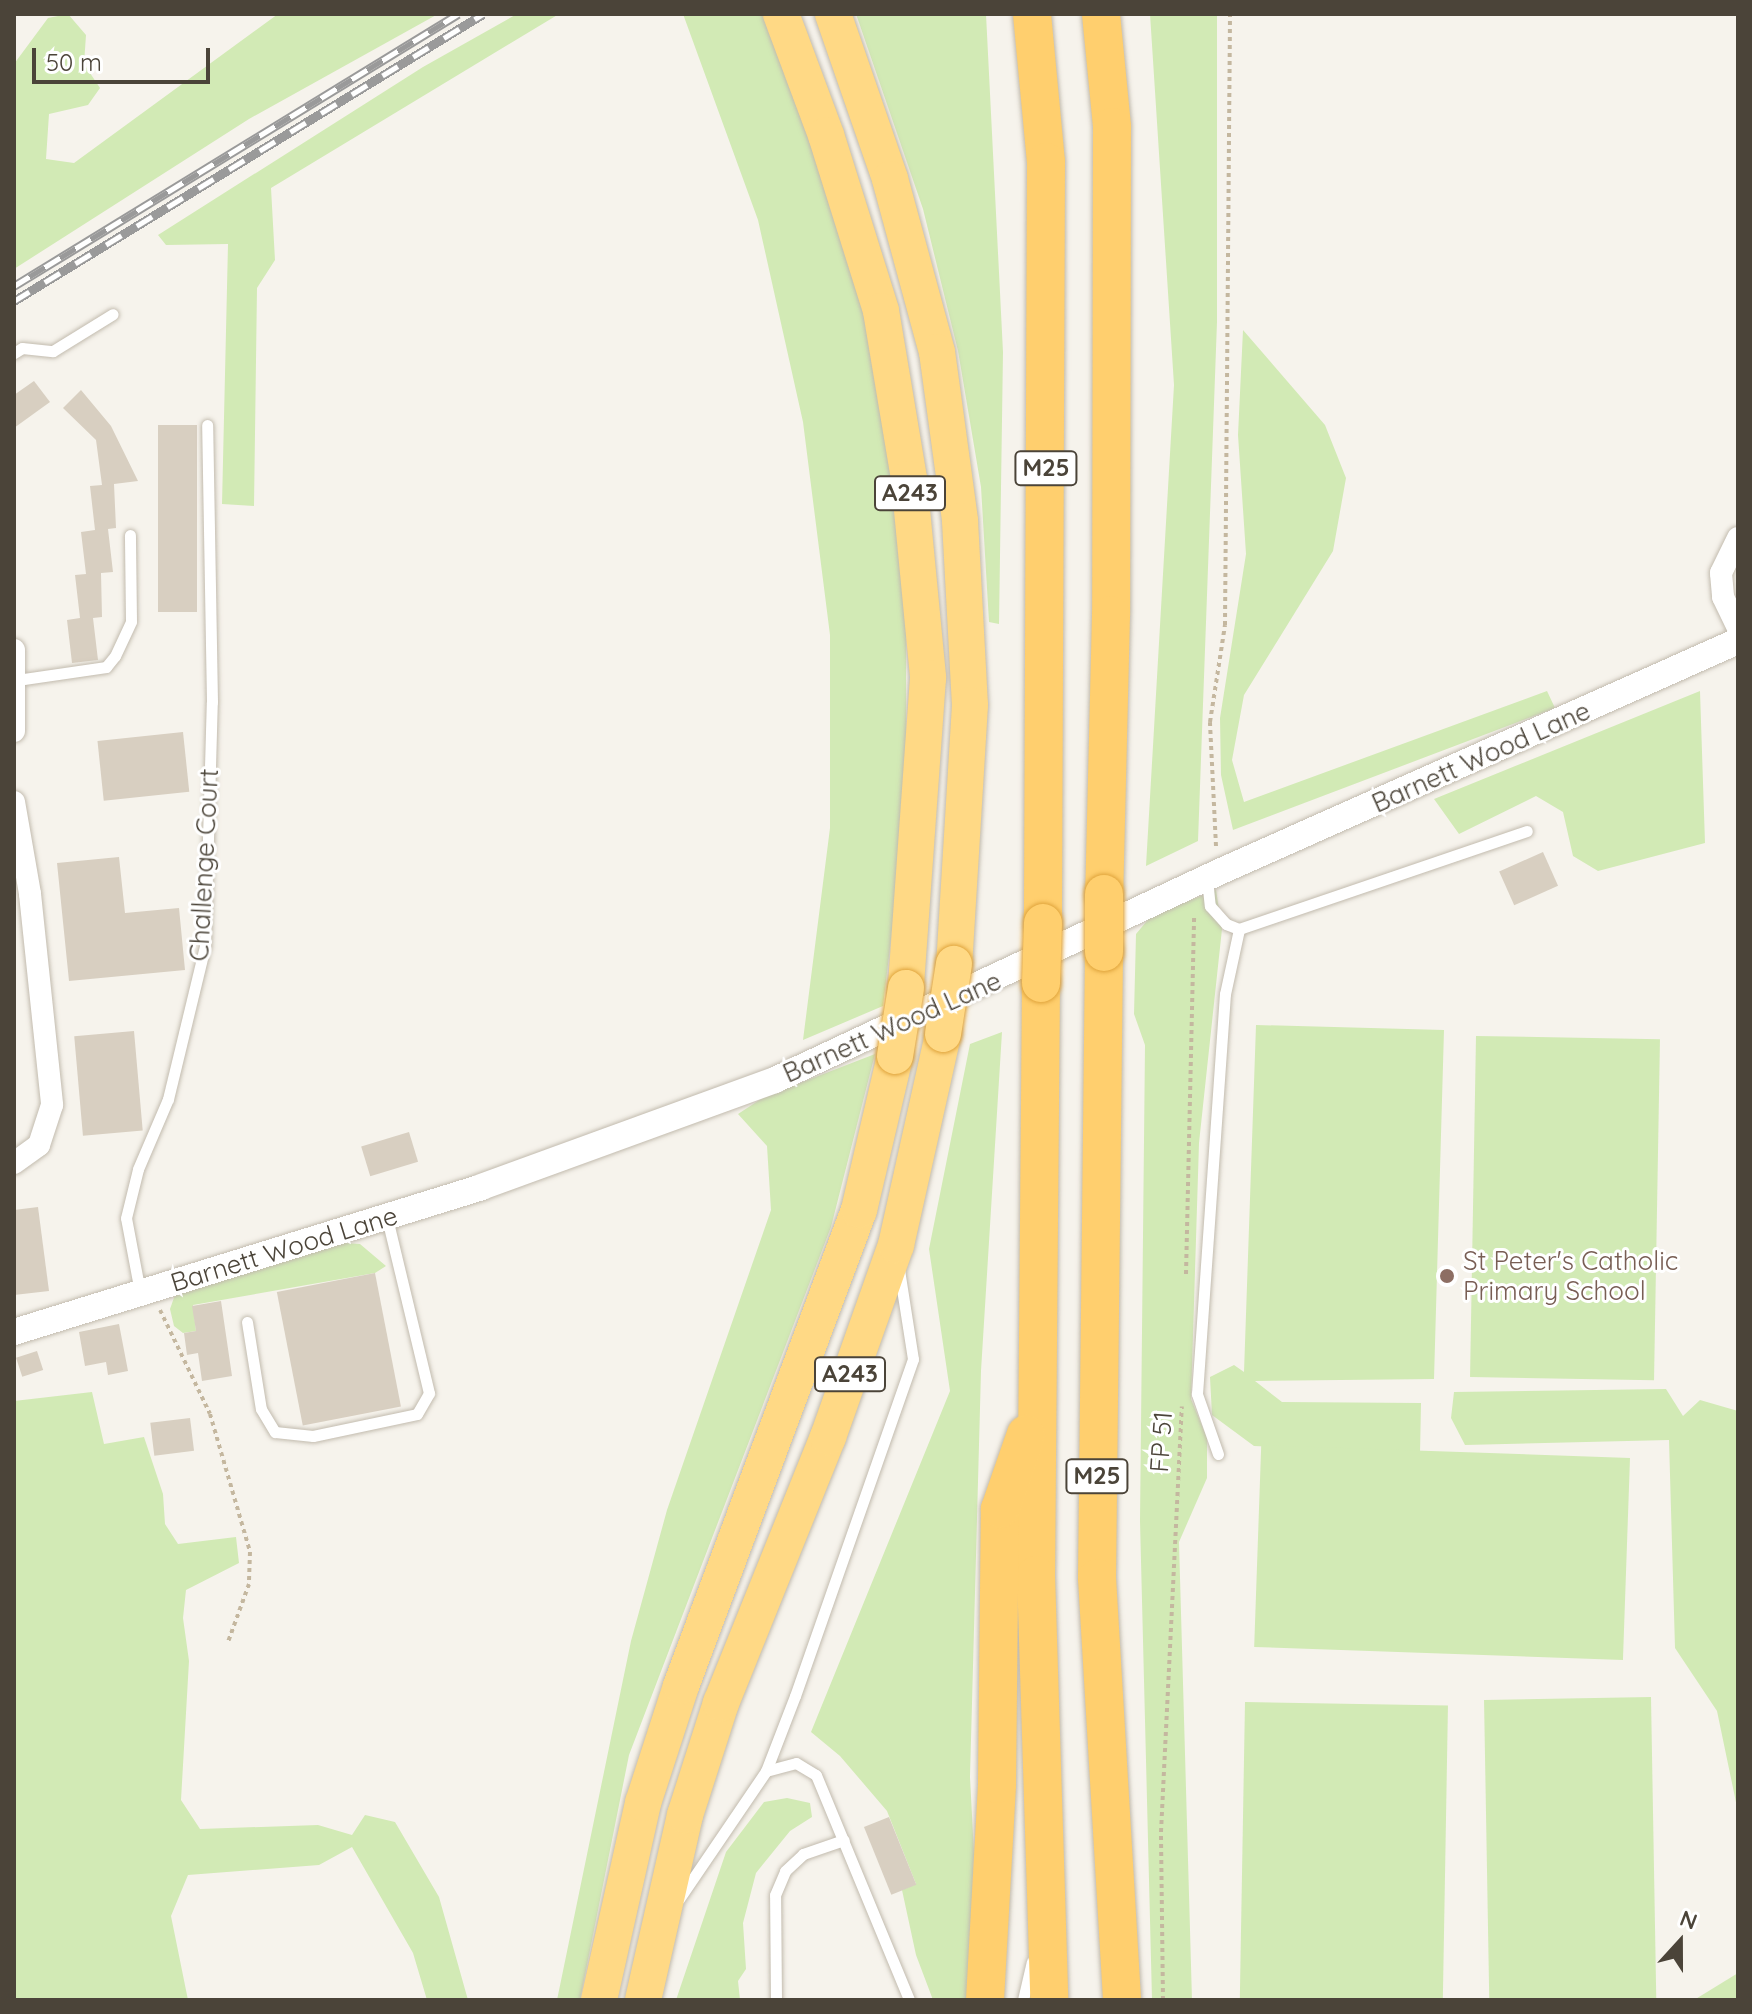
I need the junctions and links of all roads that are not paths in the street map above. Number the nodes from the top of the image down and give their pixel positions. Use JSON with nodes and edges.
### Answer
{"nodes":[{"id":1,"x":781,"y":14,"type":"edge"},
{"id":2,"x":833,"y":14,"type":"edge"},
{"id":3,"x":1032,"y":14,"type":"edge"},
{"id":4,"x":1101,"y":14,"type":"edge"},
{"id":5,"x":113,"y":314,"type":"dead end"},
{"id":6,"x":14,"y":353,"type":"edge"},
{"id":7,"x":207,"y":425,"type":"dead end"},
{"id":8,"x":130,"y":535,"type":"dead end"},
{"id":9,"x":1738,"y":538,"type":"edge"},
{"id":10,"x":1738,"y":628,"type":"edge"},
{"id":11,"x":1738,"y":641,"type":"edge"},
{"id":12,"x":14,"y":650,"type":"edge"},
{"id":13,"x":17,"y":680,"type":"junction"},
{"id":14,"x":14,"y":731,"type":"edge"},
{"id":15,"x":14,"y":802,"type":"edge"},
{"id":16,"x":1527,"y":831,"type":"dead end"},
{"id":17,"x":1207,"y":879,"type":"junction"},
{"id":18,"x":1239,"y":929,"type":"junction"},
{"id":19,"x":14,"y":1163,"type":"edge"},
{"id":20,"x":387,"y":1218,"type":"junction"},
{"id":21,"x":896,"y":1245,"type":"junction"},
{"id":22,"x":146,"y":1290,"type":"junction"},
{"id":23,"x":247,"y":1322,"type":"dead end"},
{"id":24,"x":14,"y":1332,"type":"edge"},
{"id":25,"x":1035,"y":1409,"type":"junction"},
{"id":26,"x":1218,"y":1454,"type":"dead end"},
{"id":27,"x":766,"y":1771,"type":"junction"},
{"id":28,"x":844,"y":1840,"type":"junction"},
{"id":29,"x":1043,"y":1913,"type":"junction"},
{"id":30,"x":654,"y":1935,"type":"junction"},
{"id":31,"x":599,"y":2000,"type":"edge"},
{"id":32,"x":643,"y":2000,"type":"edge"},
{"id":33,"x":776,"y":2000,"type":"edge"},
{"id":34,"x":909,"y":2000,"type":"edge"},
{"id":35,"x":985,"y":2000,"type":"edge"},
{"id":36,"x":1023,"y":2000,"type":"edge"},
{"id":37,"x":1049,"y":2000,"type":"edge"},
{"id":38,"x":1122,"y":2000,"type":"edge"}],
"edges":[{"from":1,"to":31,"type":"highway","number":"A243","bridge":true},
{"from":2,"to":21,"type":"highway","number":"A243","bridge":true},
{"from":3,"to":25,"type":"highway","number":"M25","bridge":true},
{"from":4,"to":38,"type":"highway","number":"M25","bridge":true},
{"from":5,"to":6,"type":"lane"},
{"from":7,"to":22,"type":"lane","name":"Challenge Court"},
{"from":8,"to":13,"type":"lane"},
{"from":9,"to":10,"type":"street"},
{"from":11,"to":17,"type":"street","name":"Barnett Wood Lane"},
{"from":12,"to":13,"type":"street"},
{"from":13,"to":14,"type":"street"},
{"from":15,"to":19,"type":"street"},
{"from":16,"to":18,"type":"lane"},
{"from":17,"to":18,"type":"lane"},
{"from":17,"to":20,"type":"street","name":"Barnett Wood Lane"},
{"from":18,"to":26,"type":"lane"},
{"from":20,"to":22,"type":"street","name":"Barnett Wood Lane"},
{"from":20,"to":23,"type":"lane"},
{"from":21,"to":27,"type":"lane"},
{"from":21,"to":30,"type":"highway","number":"A243"},
{"from":22,"to":24,"type":"street","name":"Barnett Wood Lane"},
{"from":25,"to":29,"type":"highway","number":"M25"},
{"from":25,"to":35,"type":"highway","number":"M25"},
{"from":27,"to":28,"type":"lane"},
{"from":27,"to":30,"type":"lane"},
{"from":28,"to":33,"type":"lane"},
{"from":28,"to":34,"type":"lane"},
{"from":29,"to":36,"type":"lane"},
{"from":29,"to":37,"type":"highway","number":"M25"},
{"from":30,"to":32,"type":"highway","number":"A243"}]}
